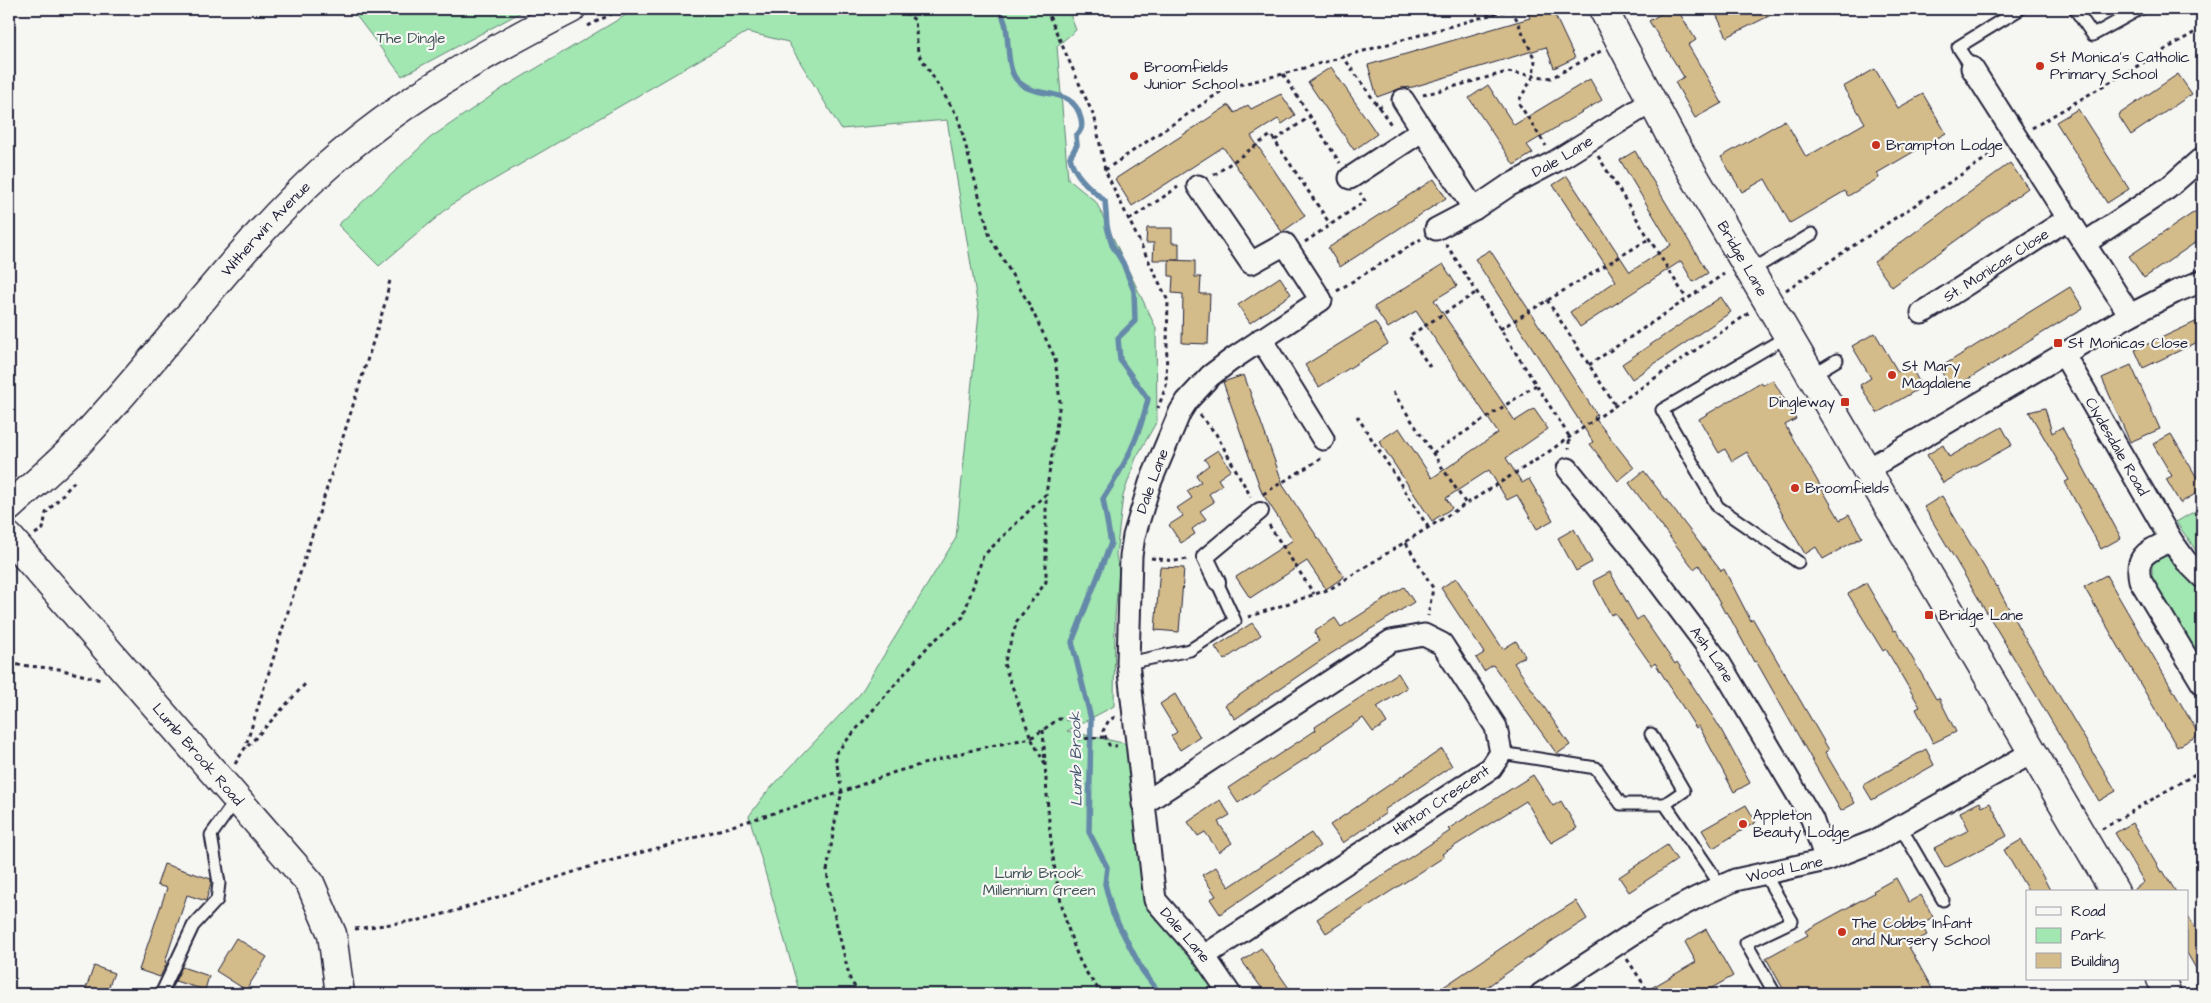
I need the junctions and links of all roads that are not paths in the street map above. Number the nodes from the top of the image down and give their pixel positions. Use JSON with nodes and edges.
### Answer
{"nodes":[{"id":1,"x":1604,"y":9,"type":"edge"},
{"id":2,"x":2020,"y":9,"type":"edge"},
{"id":3,"x":2075,"y":9,"type":"edge"},
{"id":4,"x":2140,"y":9,"type":"edge"},
{"id":5,"x":577,"y":19,"type":"edge"},
{"id":6,"x":1972,"y":68,"type":"joint"},
{"id":7,"x":1403,"y":100,"type":"road end"},
{"id":8,"x":1652,"y":102,"type":"junction"},
{"id":9,"x":1423,"y":130,"type":"junction"},
{"id":10,"x":2202,"y":158,"type":"edge"},
{"id":11,"x":1350,"y":178,"type":"road end"},
{"id":12,"x":1192,"y":184,"type":"road end"},
{"id":13,"x":1474,"y":209,"type":"junction"},
{"id":14,"x":2069,"y":218,"type":"junction"},
{"id":15,"x":1436,"y":229,"type":"road end"},
{"id":16,"x":1812,"y":234,"type":"dead end"},
{"id":17,"x":2085,"y":243,"type":"junction"},
{"id":18,"x":1747,"y":266,"type":"junction"},
{"id":19,"x":2202,"y":281,"type":"edge"},
{"id":20,"x":1922,"y":313,"type":"dead end"},
{"id":21,"x":2130,"y":315,"type":"junction"},
{"id":22,"x":1788,"y":336,"type":"junction"},
{"id":23,"x":1262,"y":339,"type":"junction"},
{"id":24,"x":2063,"y":352,"type":"junction"},
{"id":25,"x":1837,"y":360,"type":"dead end"},
{"id":26,"x":1812,"y":375,"type":"junction"},
{"id":27,"x":1323,"y":448,"type":"road end"},
{"id":28,"x":1568,"y":469,"type":"dead end"},
{"id":29,"x":1868,"y":469,"type":"junction"},
{"id":30,"x":1260,"y":503,"type":"road end"},
{"id":31,"x":9,"y":507,"type":"edge"},
{"id":32,"x":9,"y":536,"type":"edge"},
{"id":33,"x":2171,"y":540,"type":"junction"},
{"id":34,"x":1798,"y":562,"type":"dead end"},
{"id":35,"x":2202,"y":577,"type":"edge"},
{"id":36,"x":1217,"y":582,"type":"joint"},
{"id":37,"x":1128,"y":663,"type":"junction"},
{"id":38,"x":2202,"y":683,"type":"edge"},
{"id":39,"x":1650,"y":734,"type":"dead end"},
{"id":40,"x":2033,"y":752,"type":"junction"},
{"id":41,"x":1502,"y":753,"type":"junction"},
{"id":42,"x":236,"y":800,"type":"junction"},
{"id":43,"x":1144,"y":804,"type":"junction"},
{"id":44,"x":1665,"y":804,"type":"junction"},
{"id":45,"x":1900,"y":826,"type":"junction"},
{"id":46,"x":1826,"y":860,"type":"junction"},
{"id":47,"x":1764,"y":873,"type":"junction"},
{"id":48,"x":1721,"y":886,"type":"junction"},
{"id":49,"x":2115,"y":890,"type":"edge"},
{"id":50,"x":1943,"y":900,"type":"dead end"},
{"id":51,"x":1204,"y":956,"type":"junction"},
{"id":52,"x":2161,"y":980,"type":"edge"},
{"id":53,"x":160,"y":994,"type":"edge"},
{"id":54,"x":340,"y":994,"type":"edge"},
{"id":55,"x":1230,"y":994,"type":"edge"},
{"id":56,"x":1541,"y":994,"type":"edge"},
{"id":57,"x":1774,"y":994,"type":"edge"},
{"id":58,"x":2167,"y":994,"type":"edge"}],
"edges":[{"from":1,"to":8,"type":"street","name":"Bridge Lane"},
{"from":2,"to":6,"type":"lane"},
{"from":3,"to":4,"type":"lane"},
{"from":5,"to":31,"type":"street","name":"Witherwin Avenue"},
{"from":6,"to":14,"type":"street"},
{"from":7,"to":9,"type":"street"},
{"from":8,"to":13,"type":"street","name":"Dale Lane"},
{"from":8,"to":18,"type":"street","name":"Bridge Lane"},
{"from":9,"to":11,"type":"street"},
{"from":9,"to":13,"type":"street"},
{"from":10,"to":17,"type":"street"},
{"from":12,"to":23,"type":"street","name":"Dale Lane"},
{"from":13,"to":15,"type":"street","name":"Dale Lane"},
{"from":14,"to":17,"type":"street"},
{"from":14,"to":20,"type":"street","name":"St. Monicas Close"},
{"from":16,"to":18,"type":"lane"},
{"from":17,"to":21,"type":"street"},
{"from":18,"to":22,"type":"street","name":"Bridge Lane"},
{"from":19,"to":21,"type":"street"},
{"from":21,"to":24,"type":"street"},
{"from":22,"to":26,"type":"street","name":"Bridge Lane"},
{"from":22,"to":34,"type":"lane"},
{"from":23,"to":27,"type":"street"},
{"from":23,"to":37,"type":"street","name":"Dale Lane"},
{"from":24,"to":29,"type":"street"},
{"from":24,"to":33,"type":"street","name":"Clydesdale Road"},
{"from":25,"to":26,"type":"lane"},
{"from":26,"to":29,"type":"street","name":"Bridge Lane"},
{"from":28,"to":46,"type":"street","name":"Ash Lane"},
{"from":29,"to":40,"type":"street","name":"Bridge Lane"},
{"from":30,"to":36,"type":"street"},
{"from":32,"to":42,"type":"street","name":"Lumb Brook Road"},
{"from":33,"to":35,"type":"street","name":"Clydesdale Road"},
{"from":33,"to":38,"type":"street"},
{"from":36,"to":37,"type":"lane"},
{"from":37,"to":43,"type":"street","name":"Dale Lane"},
{"from":39,"to":44,"type":"lane"},
{"from":40,"to":45,"type":"street","name":"Wood Lane"},
{"from":40,"to":49,"type":"street","name":"Bridge Lane"},
{"from":41,"to":43,"type":"street","name":"Hinton Crescent"},
{"from":41,"to":44,"type":"lane"},
{"from":41,"to":51,"type":"street","name":"Hinton Crescent"},
{"from":42,"to":53,"type":"lane"},
{"from":42,"to":54,"type":"street","name":"Lumb Brook Road"},
{"from":43,"to":51,"type":"street","name":"Dale Lane"},
{"from":44,"to":48,"type":"lane"},
{"from":45,"to":46,"type":"street","name":"Wood Lane"},
{"from":45,"to":50,"type":"lane"},
{"from":46,"to":47,"type":"street","name":"Wood Lane"},
{"from":47,"to":48,"type":"street","name":"Wood Lane"},
{"from":47,"to":57,"type":"lane"},
{"from":48,"to":56,"type":"street","name":"Wood Lane"},
{"from":51,"to":55,"type":"street","name":"Dale Lane"},
{"from":52,"to":58,"type":"street"}]}
